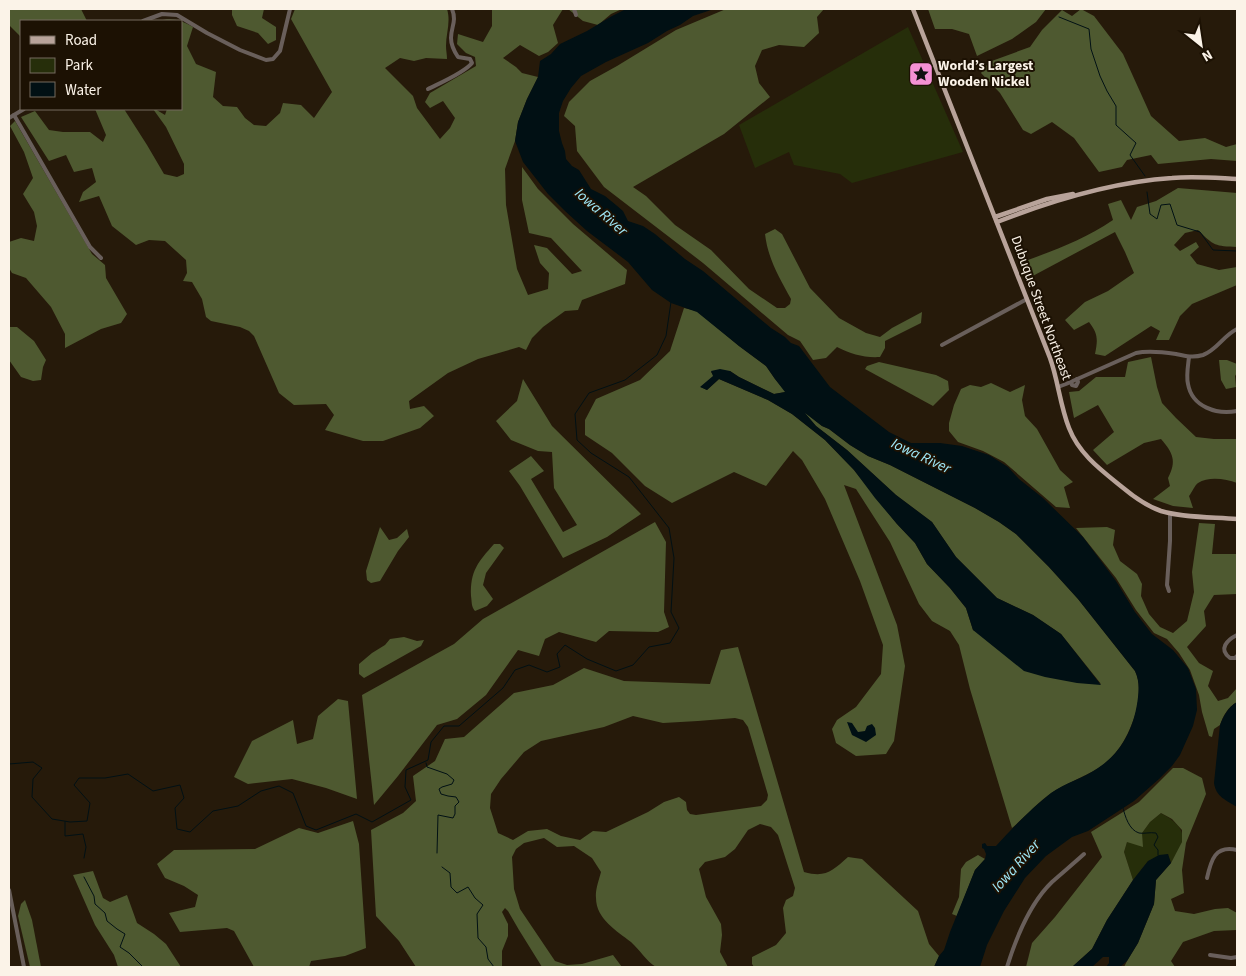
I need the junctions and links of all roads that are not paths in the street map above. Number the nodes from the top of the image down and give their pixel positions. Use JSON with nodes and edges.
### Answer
{"nodes":[{"id":1,"x":290,"y":9,"type":"edge"},
{"id":2,"x":452,"y":9,"type":"edge"},
{"id":3,"x":574,"y":9,"type":"edge"},
{"id":4,"x":913,"y":9,"type":"edge"},
{"id":5,"x":576,"y":15,"type":"dead end"},
{"id":6,"x":146,"y":20,"type":"edge"},
{"id":7,"x":428,"y":89,"type":"dead end"},
{"id":8,"x":22,"y":110,"type":"edge"},
{"id":9,"x":14,"y":115,"type":"junction"},
{"id":10,"x":9,"y":118,"type":"edge"},
{"id":11,"x":1237,"y":179,"type":"edge"},
{"id":12,"x":1087,"y":192,"type":"junction"},
{"id":13,"x":995,"y":217,"type":"junction"},
{"id":14,"x":997,"y":222,"type":"junction"},
{"id":15,"x":101,"y":258,"type":"dead end"},
{"id":16,"x":1027,"y":299,"type":"junction"},
{"id":17,"x":1237,"y":329,"type":"edge"},
{"id":18,"x":942,"y":345,"type":"dead end"},
{"id":19,"x":1189,"y":357,"type":"junction"},
{"id":20,"x":1058,"y":387,"type":"junction"},
{"id":21,"x":1237,"y":411,"type":"edge"},
{"id":22,"x":1170,"y":513,"type":"junction"},
{"id":23,"x":1237,"y":519,"type":"edge"},
{"id":24,"x":1169,"y":591,"type":"dead end"},
{"id":25,"x":1237,"y":635,"type":"edge"},
{"id":26,"x":1237,"y":656,"type":"edge"},
{"id":27,"x":1237,"y":850,"type":"edge"},
{"id":28,"x":1084,"y":854,"type":"dead end"},
{"id":29,"x":1206,"y":878,"type":"dead end"},
{"id":30,"x":9,"y":890,"type":"edge"},
{"id":31,"x":1210,"y":955,"type":"dead end"},
{"id":32,"x":1237,"y":957,"type":"edge"},
{"id":33,"x":24,"y":967,"type":"edge"},
{"id":34,"x":1007,"y":967,"type":"edge"}],
"edges":[{"from":1,"to":6,"type":"street"},
{"from":2,"to":7,"type":"street"},
{"from":3,"to":5,"type":"street"},
{"from":4,"to":13,"type":"main road","name":"Dubuque Street Northeast"},
{"from":8,"to":9,"type":"street"},
{"from":9,"to":10,"type":"street"},
{"from":9,"to":15,"type":"street"},
{"from":11,"to":12,"type":"main road"},
{"from":12,"to":13,"type":"main road"},
{"from":12,"to":14,"type":"main road"},
{"from":13,"to":14,"type":"main road","name":"Dubuque Street Northeast"},
{"from":14,"to":16,"type":"main road","name":"Dubuque Street Northeast"},
{"from":16,"to":18,"type":"street"},
{"from":16,"to":20,"type":"main road","name":"Dubuque Street Northeast"},
{"from":17,"to":19,"type":"street"},
{"from":19,"to":20,"type":"street"},
{"from":19,"to":21,"type":"street"},
{"from":20,"to":22,"type":"main road","name":"Dubuque Street Northeast"},
{"from":22,"to":23,"type":"main road","name":"Dubuque Street Northeast"},
{"from":22,"to":24,"type":"street"},
{"from":25,"to":26,"type":"street"},
{"from":27,"to":29,"type":"street"},
{"from":28,"to":34,"type":"street"},
{"from":30,"to":33,"type":"street"},
{"from":31,"to":32,"type":"street"}]}
